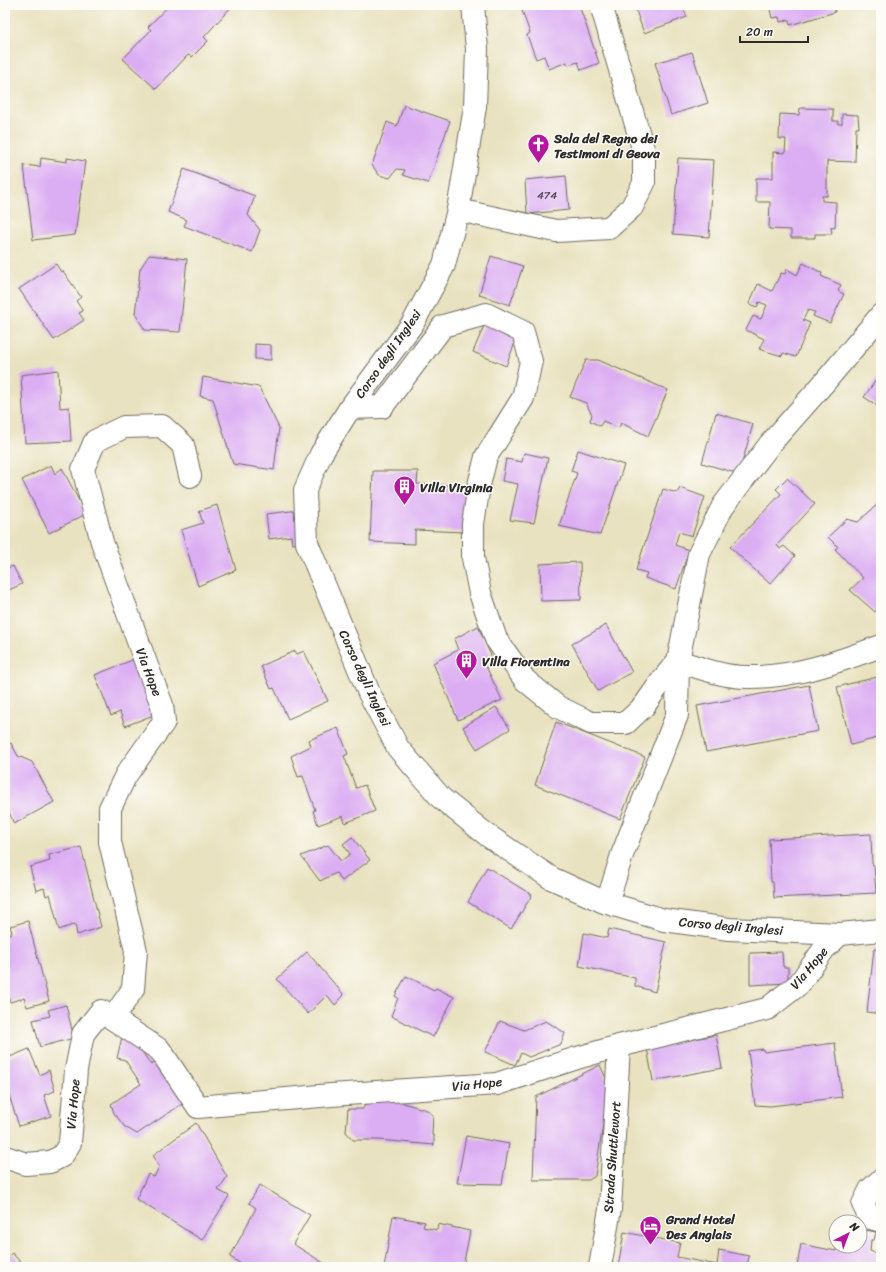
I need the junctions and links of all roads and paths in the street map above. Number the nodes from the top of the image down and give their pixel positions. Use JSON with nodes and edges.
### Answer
{"nodes":[{"id":1,"x":473,"y":5,"type":"edge"},
{"id":2,"x":601,"y":5,"type":"edge"},
{"id":3,"x":458,"y":210,"type":"junction"},
{"id":4,"x":881,"y":314,"type":"edge"},
{"id":5,"x":350,"y":408,"type":"junction"},
{"id":6,"x":190,"y":476,"type":"dead end"},
{"id":7,"x":881,"y":646,"type":"edge"},
{"id":8,"x":678,"y":661,"type":"junction"},
{"id":9,"x":607,"y":903,"type":"junction"},
{"id":10,"x":881,"y":930,"type":"edge"},
{"id":11,"x":840,"y":934,"type":"junction"},
{"id":12,"x":113,"y":1018,"type":"junction"},
{"id":13,"x":619,"y":1046,"type":"junction"},
{"id":14,"x":5,"y":1157,"type":"edge"},
{"id":15,"x":881,"y":1180,"type":"edge"},
{"id":16,"x":881,"y":1221,"type":"edge"},
{"id":17,"x":600,"y":1267,"type":"edge"}],
"edges":[{"from":1,"to":3,"type":"street","name":"Corso degli Inglesi"},
{"from":2,"to":3,"type":"street"},
{"from":3,"to":5,"type":"street","name":"Corso degli Inglesi"},
{"from":4,"to":8,"type":"street"},
{"from":5,"to":8,"type":"street"},
{"from":5,"to":9,"type":"street","name":"Corso degli Inglesi"},
{"from":6,"to":12,"type":"street","name":"Via Hope"},
{"from":7,"to":8,"type":"street"},
{"from":8,"to":9,"type":"street"},
{"from":9,"to":11,"type":"street","name":"Corso degli Inglesi"},
{"from":10,"to":11,"type":"street","name":"Corso degli Inglesi"},
{"from":11,"to":13,"type":"street","name":"Via Hope"},
{"from":12,"to":13,"type":"street","name":"Via Hope"},
{"from":12,"to":14,"type":"street","name":"Via Hope"},
{"from":13,"to":17,"type":"street","name":"Strada Shuttlewort"},
{"from":15,"to":16,"type":"street"}]}
